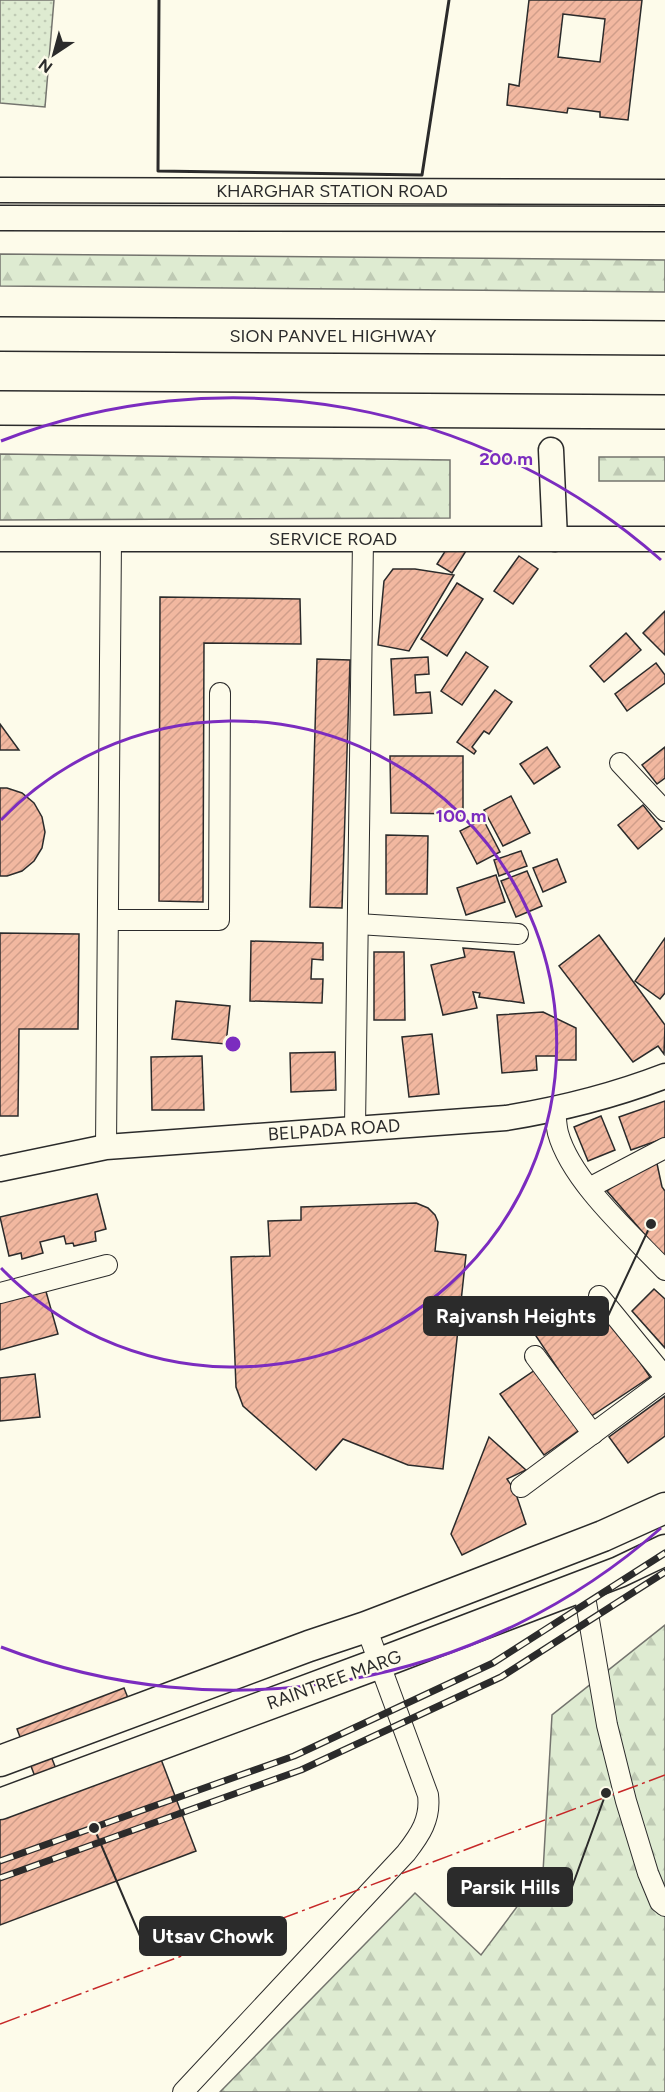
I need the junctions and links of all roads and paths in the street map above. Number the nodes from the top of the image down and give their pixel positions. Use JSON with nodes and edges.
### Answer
{"nodes":[{"id":1,"x":0,"y":190,"type":"edge"},
{"id":2,"x":665,"y":192,"type":"edge"},
{"id":3,"x":0,"y":218,"type":"edge"},
{"id":4,"x":665,"y":219,"type":"edge"},
{"id":5,"x":0,"y":334,"type":"edge"},
{"id":6,"x":665,"y":338,"type":"edge"},
{"id":7,"x":0,"y":408,"type":"edge"},
{"id":8,"x":665,"y":412,"type":"edge"},
{"id":9,"x":551,"y":450,"type":"dead end"},
{"id":10,"x":0,"y":538,"type":"edge"},
{"id":11,"x":111,"y":539,"type":"junction"},
{"id":12,"x":363,"y":539,"type":"junction"},
{"id":13,"x":555,"y":539,"type":"junction"},
{"id":14,"x":665,"y":539,"type":"edge"},
{"id":15,"x":220,"y":693,"type":"dead end"},
{"id":16,"x":620,"y":763,"type":"dead end"},
{"id":17,"x":665,"y":811,"type":"edge"},
{"id":18,"x":108,"y":920,"type":"junction"},
{"id":19,"x":358,"y":924,"type":"junction"},
{"id":20,"x":518,"y":934,"type":"dead end"},
{"id":21,"x":665,"y":1076,"type":"edge"},
{"id":22,"x":555,"y":1110,"type":"junction"},
{"id":23,"x":355,"y":1128,"type":"junction"},
{"id":24,"x":106,"y":1147,"type":"junction"},
{"id":25,"x":665,"y":1148,"type":"edge"},
{"id":26,"x":0,"y":1169,"type":"edge"},
{"id":27,"x":589,"y":1188,"type":"junction"},
{"id":28,"x":107,"y":1266,"type":"dead end"},
{"id":29,"x":665,"y":1270,"type":"edge"},
{"id":30,"x":0,"y":1293,"type":"edge"},
{"id":31,"x":599,"y":1296,"type":"dead end"},
{"id":32,"x":535,"y":1356,"type":"dead end"},
{"id":33,"x":665,"y":1378,"type":"edge"},
{"id":34,"x":593,"y":1434,"type":"junction"},
{"id":35,"x":521,"y":1487,"type":"dead end"},
{"id":36,"x":665,"y":1508,"type":"edge"},
{"id":37,"x":665,"y":1550,"type":"edge"},
{"id":38,"x":583,"y":1585,"type":"junction"},
{"id":39,"x":366,"y":1627,"type":"junction"},
{"id":40,"x":380,"y":1663,"type":"junction"},
{"id":41,"x":0,"y":1761,"type":"edge"},
{"id":42,"x":0,"y":1804,"type":"edge"},
{"id":43,"x":665,"y":1906,"type":"edge"},
{"id":44,"x":183,"y":2092,"type":"edge"}],
"edges":[{"from":1,"to":2,"type":"street","name":"KHARGHAR STATION ROAD"},
{"from":3,"to":4,"type":"street","name":"KHARGHAR STATION ROAD"},
{"from":5,"to":6,"type":"highway","name":"SION PANVEL HIGHWAY"},
{"from":7,"to":8,"type":"highway"},
{"from":9,"to":13,"type":"street"},
{"from":10,"to":11,"type":"street","name":"SERVICE ROAD"},
{"from":11,"to":12,"type":"street","name":"SERVICE ROAD"},
{"from":11,"to":18,"type":"street"},
{"from":12,"to":13,"type":"street","name":"SERVICE ROAD"},
{"from":12,"to":19,"type":"street"},
{"from":13,"to":14,"type":"street","name":"SERVICE ROAD"},
{"from":15,"to":18,"type":"street"},
{"from":16,"to":17,"type":"street"},
{"from":18,"to":24,"type":"street"},
{"from":19,"to":20,"type":"street"},
{"from":19,"to":23,"type":"street"},
{"from":21,"to":22,"type":"street","name":"BELPADA ROAD"},
{"from":22,"to":23,"type":"street","name":"BELPADA ROAD"},
{"from":22,"to":27,"type":"street"},
{"from":23,"to":24,"type":"street","name":"BELPADA ROAD"},
{"from":24,"to":26,"type":"street","name":"BELPADA ROAD"},
{"from":25,"to":27,"type":"street"},
{"from":27,"to":29,"type":"street"},
{"from":28,"to":30,"type":"street"},
{"from":31,"to":33,"type":"street"},
{"from":32,"to":34,"type":"street"},
{"from":33,"to":34,"type":"street"},
{"from":34,"to":35,"type":"street"},
{"from":36,"to":39,"type":"main road"},
{"from":37,"to":38,"type":"main road","name":"RAINTREE MARG"},
{"from":38,"to":40,"type":"main road","name":"RAINTREE MARG"},
{"from":38,"to":43,"type":"street"},
{"from":39,"to":40,"type":"street"},
{"from":39,"to":41,"type":"main road"},
{"from":40,"to":42,"type":"main road","name":"RAINTREE MARG"},
{"from":40,"to":44,"type":"street"}]}
